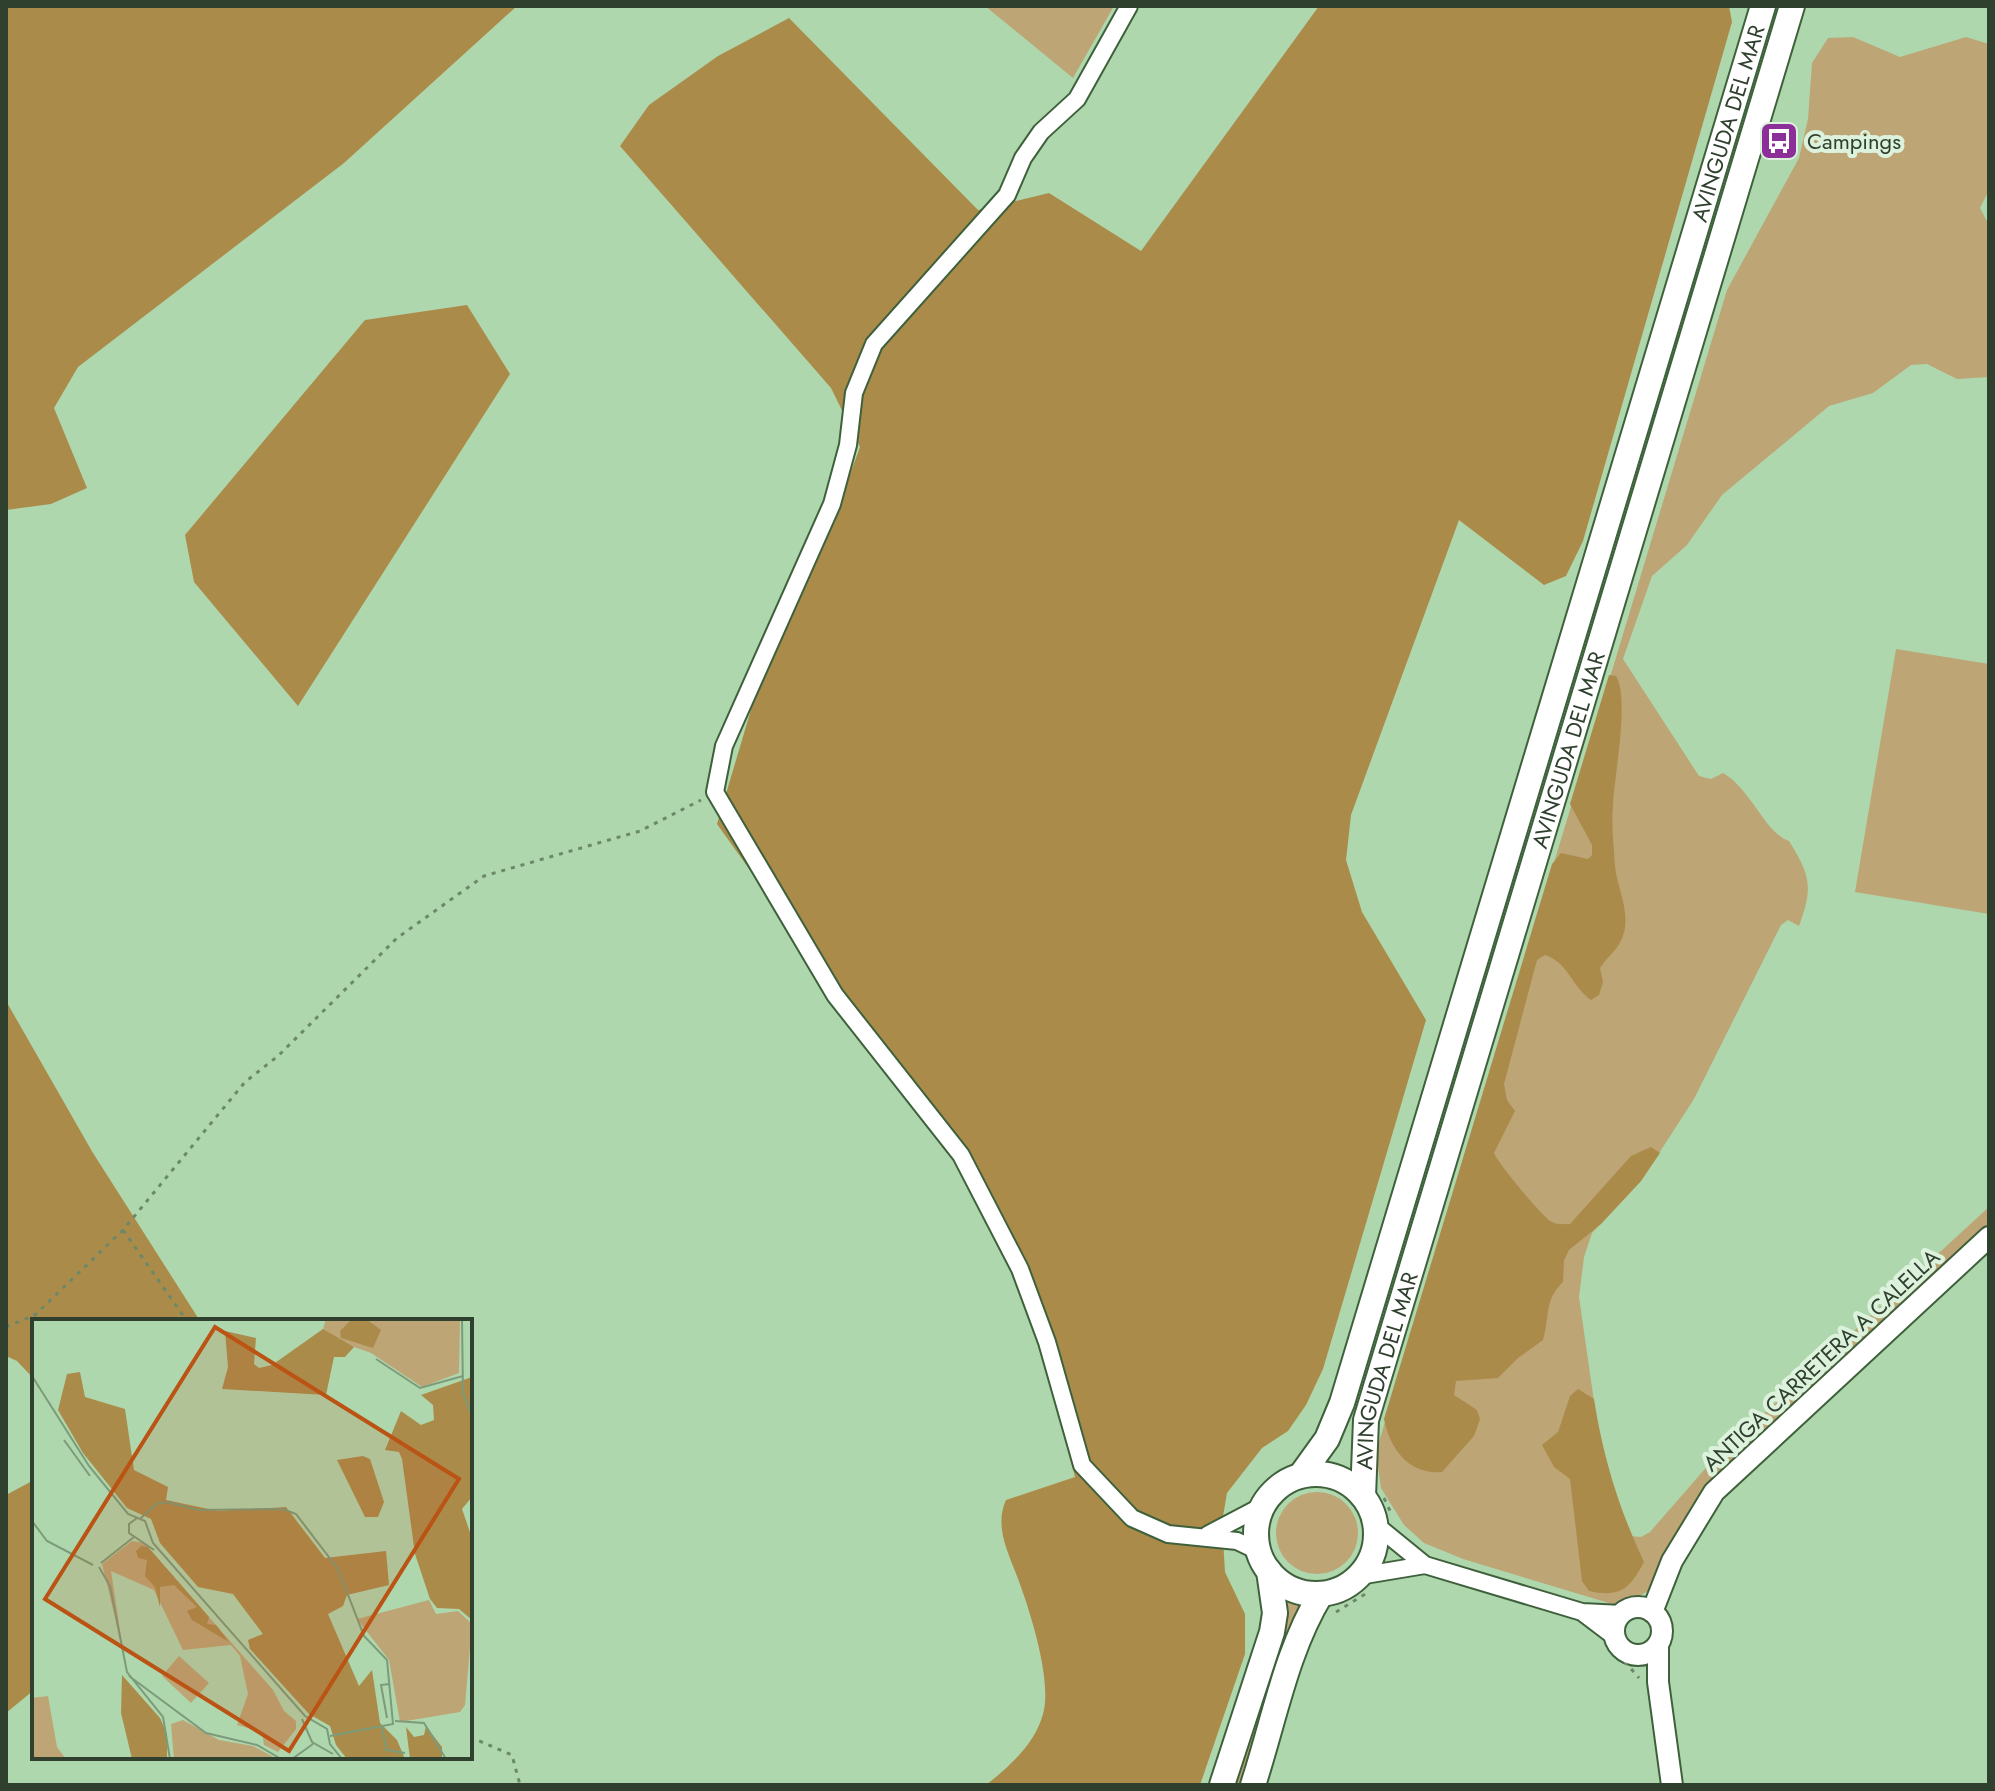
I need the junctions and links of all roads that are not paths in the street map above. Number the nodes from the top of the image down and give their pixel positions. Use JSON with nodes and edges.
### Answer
{"nodes":[{"id":1,"x":1129,"y":6,"type":"edge"},
{"id":2,"x":1763,"y":6,"type":"edge"},
{"id":3,"x":1792,"y":6,"type":"edge"},
{"id":4,"x":1989,"y":1237,"type":"edge"},
{"id":5,"x":1301,"y":1475,"type":"junction"},
{"id":6,"x":1363,"y":1496,"type":"junction"},
{"id":7,"x":1262,"y":1506,"type":"junction"},
{"id":8,"x":1376,"y":1525,"type":"junction"},
{"id":9,"x":1207,"y":1535,"type":"junction"},
{"id":10,"x":1264,"y":1561,"type":"junction"},
{"id":11,"x":1425,"y":1565,"type":"junction"},
{"id":12,"x":1359,"y":1576,"type":"junction"},
{"id":13,"x":1321,"y":1594,"type":"junction"},
{"id":14,"x":1582,"y":1612,"type":"junction"},
{"id":15,"x":1652,"y":1612,"type":"junction"},
{"id":16,"x":1622,"y":1614,"type":"junction"},
{"id":17,"x":1613,"y":1636,"type":"junction"},
{"id":18,"x":1658,"y":1646,"type":"junction"},
{"id":19,"x":1222,"y":1785,"type":"edge"},
{"id":20,"x":1253,"y":1785,"type":"edge"},
{"id":21,"x":1672,"y":1785,"type":"edge"}],
"edges":[{"from":1,"to":9,"type":"street"},
{"from":2,"to":5,"type":"main road","name":"AVINGUDA DEL MAR"},
{"from":3,"to":6,"type":"main road","name":"AVINGUDA DEL MAR"},
{"from":4,"to":15,"type":"street","name":"ANTIGA CARRETERA A CALELLA"},
{"from":5,"to":6,"type":"main road"},
{"from":5,"to":7,"type":"main road"},
{"from":6,"to":8,"type":"main road"},
{"from":7,"to":9,"type":"street"},
{"from":7,"to":10,"type":"main road"},
{"from":8,"to":11,"type":"street"},
{"from":8,"to":12,"type":"main road"},
{"from":9,"to":10,"type":"street"},
{"from":10,"to":13,"type":"main road"},
{"from":10,"to":19,"type":"main road"},
{"from":11,"to":12,"type":"street"},
{"from":11,"to":14,"type":"street"},
{"from":12,"to":13,"type":"main road"},
{"from":13,"to":20,"type":"main road"},
{"from":14,"to":16,"type":"street"},
{"from":14,"to":17,"type":"street"},
{"from":15,"to":16,"type":"street"},
{"from":15,"to":18,"type":"street"},
{"from":16,"to":17,"type":"street"},
{"from":17,"to":18,"type":"street"},
{"from":18,"to":21,"type":"street"}]}
